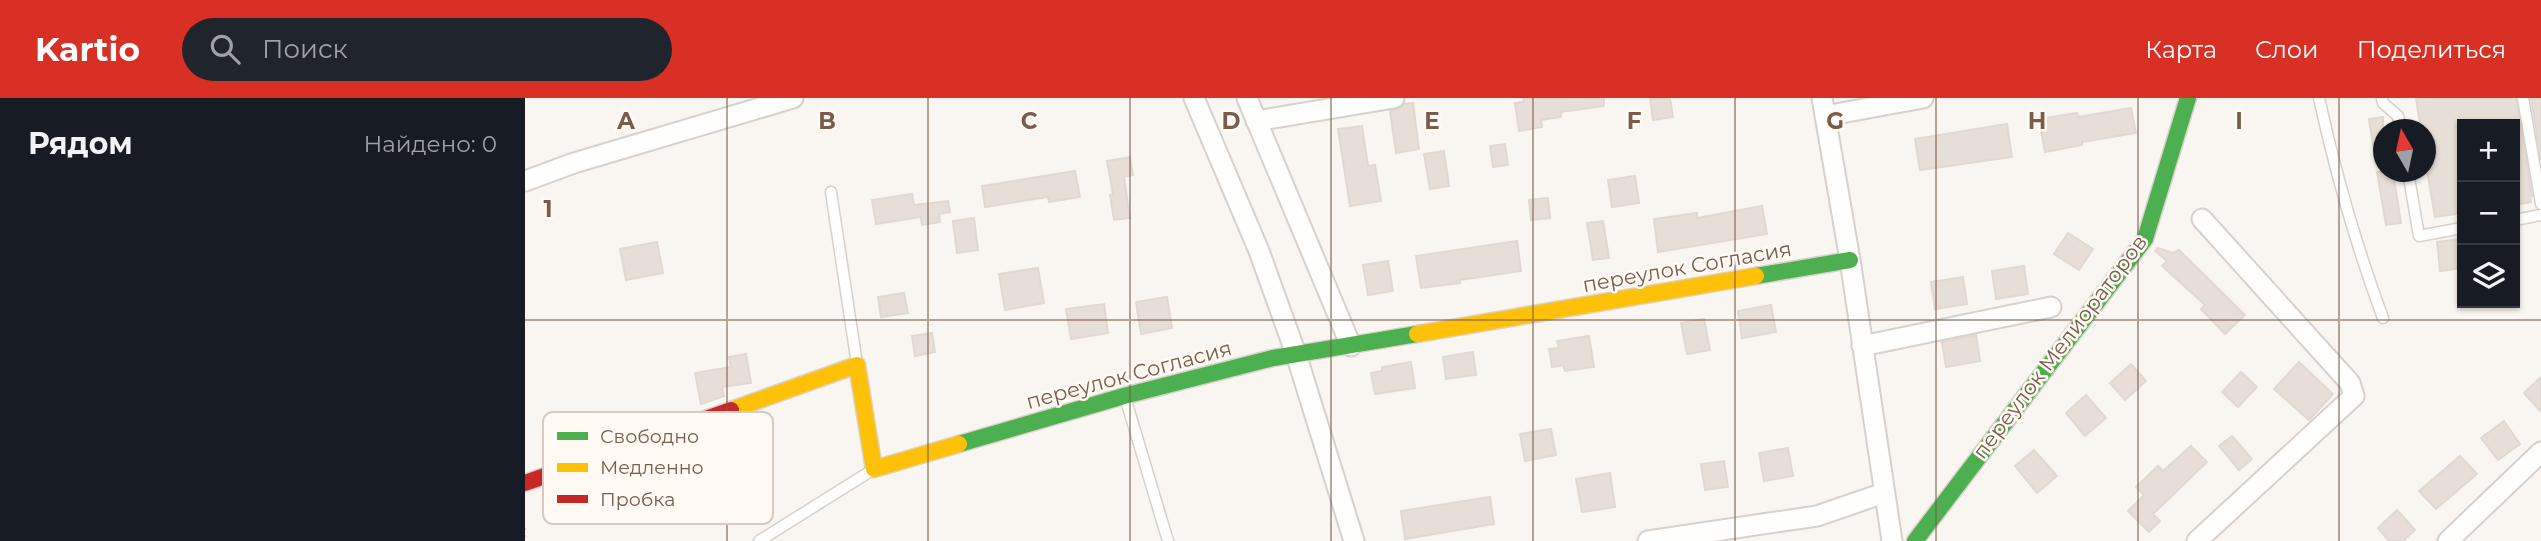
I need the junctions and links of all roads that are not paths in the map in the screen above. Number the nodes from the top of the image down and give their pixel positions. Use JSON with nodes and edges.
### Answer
{"nodes":[{"id":1,"x":793,"y":98,"type":"edge"},
{"id":2,"x":1194,"y":98,"type":"edge"},
{"id":3,"x":1247,"y":98,"type":"edge"},
{"id":4,"x":1394,"y":98,"type":"edge"},
{"id":5,"x":1923,"y":98,"type":"edge"},
{"id":6,"x":2188,"y":98,"type":"edge"},
{"id":7,"x":2319,"y":98,"type":"edge"},
{"id":8,"x":2382,"y":98,"type":"edge"},
{"id":9,"x":2523,"y":98,"type":"edge"},
{"id":10,"x":1823,"y":107,"type":"edge"},
{"id":11,"x":2399,"y":119,"type":"edge"},
{"id":12,"x":1256,"y":121,"type":"junction"},
{"id":13,"x":525,"y":181,"type":"edge"},
{"id":14,"x":2410,"y":182,"type":"edge"},
{"id":15,"x":831,"y":192,"type":"dead end"},
{"id":16,"x":2541,"y":204,"type":"edge"},
{"id":17,"x":2541,"y":215,"type":"edge"},
{"id":18,"x":2202,"y":219,"type":"dead end"},
{"id":19,"x":2520,"y":219,"type":"edge"},
{"id":20,"x":2457,"y":230,"type":"edge"},
{"id":21,"x":1850,"y":260,"type":"junction"},
{"id":22,"x":2051,"y":307,"type":"dead end"},
{"id":23,"x":2383,"y":318,"type":"dead end"},
{"id":24,"x":1350,"y":346,"type":"junction"},
{"id":25,"x":1862,"y":346,"type":"junction"},
{"id":26,"x":1296,"y":354,"type":"junction"},
{"id":27,"x":857,"y":365,"type":"junction"},
{"id":28,"x":1125,"y":396,"type":"junction"},
{"id":29,"x":725,"y":412,"type":"edge"},
{"id":30,"x":2541,"y":452,"type":"edge"},
{"id":31,"x":874,"y":469,"type":"junction"},
{"id":32,"x":543,"y":477,"type":"edge"},
{"id":33,"x":525,"y":483,"type":"edge"},
{"id":34,"x":1884,"y":493,"type":"junction"},
{"id":35,"x":759,"y":541,"type":"edge"},
{"id":36,"x":1168,"y":541,"type":"edge"},
{"id":37,"x":1355,"y":541,"type":"edge"},
{"id":38,"x":1648,"y":541,"type":"edge"},
{"id":39,"x":1892,"y":541,"type":"edge"},
{"id":40,"x":1915,"y":541,"type":"edge"},
{"id":41,"x":2197,"y":541,"type":"edge"},
{"id":42,"x":2448,"y":541,"type":"edge"}],
"edges":[{"from":1,"to":13,"type":"street"},
{"from":2,"to":26,"type":"street"},
{"from":3,"to":12,"type":"street"},
{"from":4,"to":12,"type":"street"},
{"from":5,"to":10,"type":"street"},
{"from":6,"to":40,"type":"street","name":"переулок Мелиораторов"},
{"from":7,"to":23,"type":"lane"},
{"from":8,"to":11,"type":"lane"},
{"from":9,"to":16,"type":"lane"},
{"from":10,"to":21,"type":"street"},
{"from":12,"to":24,"type":"street"},
{"from":14,"to":20,"type":"lane"},
{"from":15,"to":27,"type":"lane"},
{"from":17,"to":19,"type":"lane"},
{"from":18,"to":41,"type":"street"},
{"from":21,"to":24,"type":"street","name":"переулок Согласия"},
{"from":21,"to":25,"type":"street"},
{"from":22,"to":25,"type":"street"},
{"from":24,"to":26,"type":"street","name":"переулок Согласия"},
{"from":25,"to":34,"type":"street"},
{"from":26,"to":28,"type":"street","name":"переулок Согласия"},
{"from":26,"to":37,"type":"street"},
{"from":27,"to":29,"type":"street"},
{"from":27,"to":31,"type":"street"},
{"from":28,"to":31,"type":"street","name":"переулок Согласия"},
{"from":28,"to":36,"type":"lane"},
{"from":30,"to":42,"type":"street"},
{"from":31,"to":35,"type":"lane"},
{"from":32,"to":33,"type":"street"},
{"from":34,"to":38,"type":"street"},
{"from":34,"to":39,"type":"street"}]}
